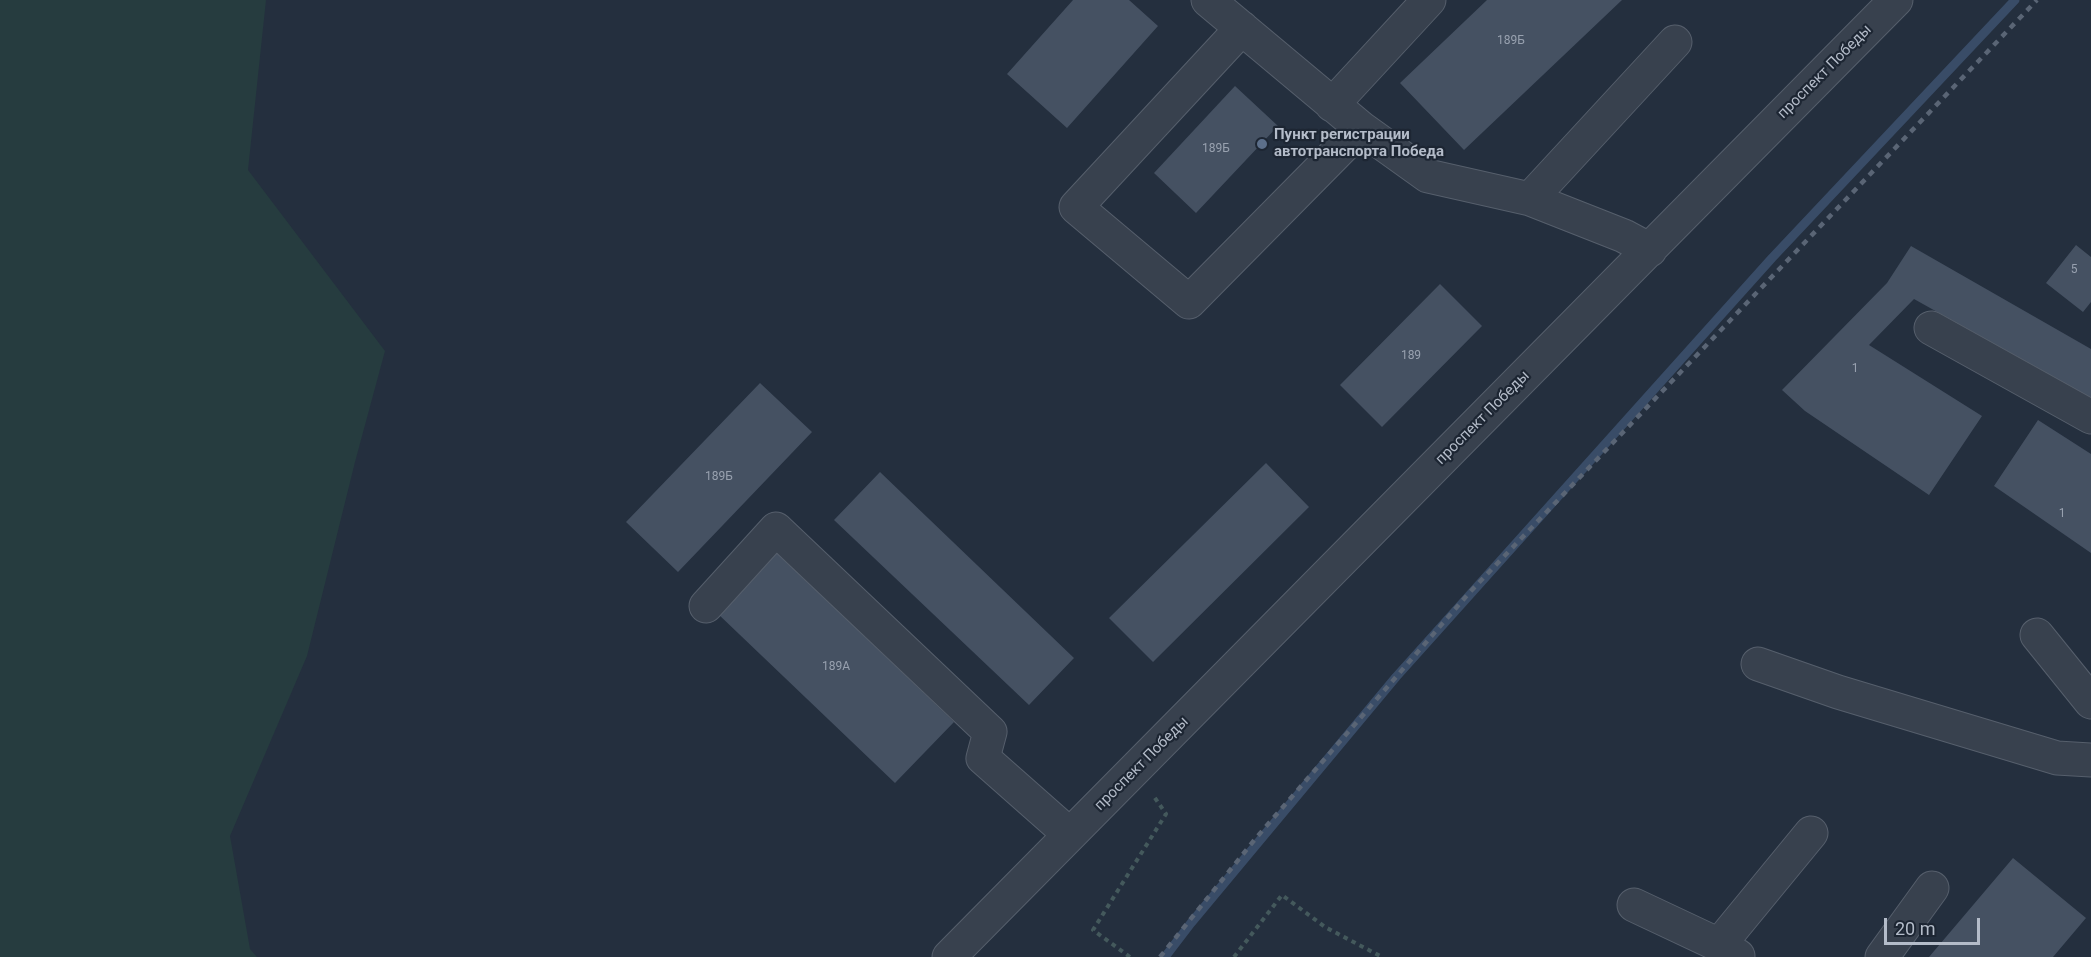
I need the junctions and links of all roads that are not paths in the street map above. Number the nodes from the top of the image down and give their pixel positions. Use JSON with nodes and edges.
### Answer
{"nodes":[{"id":1,"x":1208,"y":0,"type":"edge"},
{"id":2,"x":1429,"y":0,"type":"edge"},
{"id":3,"x":1896,"y":0,"type":"edge"},
{"id":4,"x":1242,"y":28,"type":"junction"},
{"id":5,"x":1675,"y":42,"type":"dead end"},
{"id":6,"x":1332,"y":105,"type":"junction"},
{"id":7,"x":1361,"y":128,"type":"junction"},
{"id":8,"x":1530,"y":199,"type":"junction"},
{"id":9,"x":1650,"y":250,"type":"junction"},
{"id":10,"x":1931,"y":328,"type":"dead end"},
{"id":11,"x":2091,"y":417,"type":"edge"},
{"id":12,"x":706,"y":606,"type":"dead end"},
{"id":13,"x":2037,"y":635,"type":"dead end"},
{"id":14,"x":1758,"y":664,"type":"dead end"},
{"id":15,"x":2091,"y":702,"type":"edge"},
{"id":16,"x":2091,"y":760,"type":"edge"},
{"id":17,"x":1811,"y":833,"type":"dead end"},
{"id":18,"x":1069,"y":834,"type":"junction"},
{"id":19,"x":1932,"y":888,"type":"dead end"},
{"id":20,"x":1634,"y":905,"type":"dead end"},
{"id":21,"x":1729,"y":951,"type":"edge"},
{"id":22,"x":949,"y":957,"type":"edge"},
{"id":23,"x":1882,"y":957,"type":"edge"}],
"edges":[{"from":1,"to":4,"type":"street"},
{"from":2,"to":6,"type":"street"},
{"from":3,"to":9,"type":"street","name":"проспект Победы"},
{"from":4,"to":6,"type":"street"},
{"from":4,"to":7,"type":"street"},
{"from":5,"to":8,"type":"street"},
{"from":6,"to":7,"type":"street"},
{"from":7,"to":8,"type":"street"},
{"from":8,"to":9,"type":"street"},
{"from":9,"to":18,"type":"street","name":"проспект Победы"},
{"from":10,"to":11,"type":"street"},
{"from":12,"to":18,"type":"street"},
{"from":13,"to":15,"type":"street"},
{"from":14,"to":16,"type":"street"},
{"from":17,"to":21,"type":"street"},
{"from":18,"to":22,"type":"street","name":"проспект Победы"},
{"from":19,"to":23,"type":"street"},
{"from":20,"to":21,"type":"street"}]}
